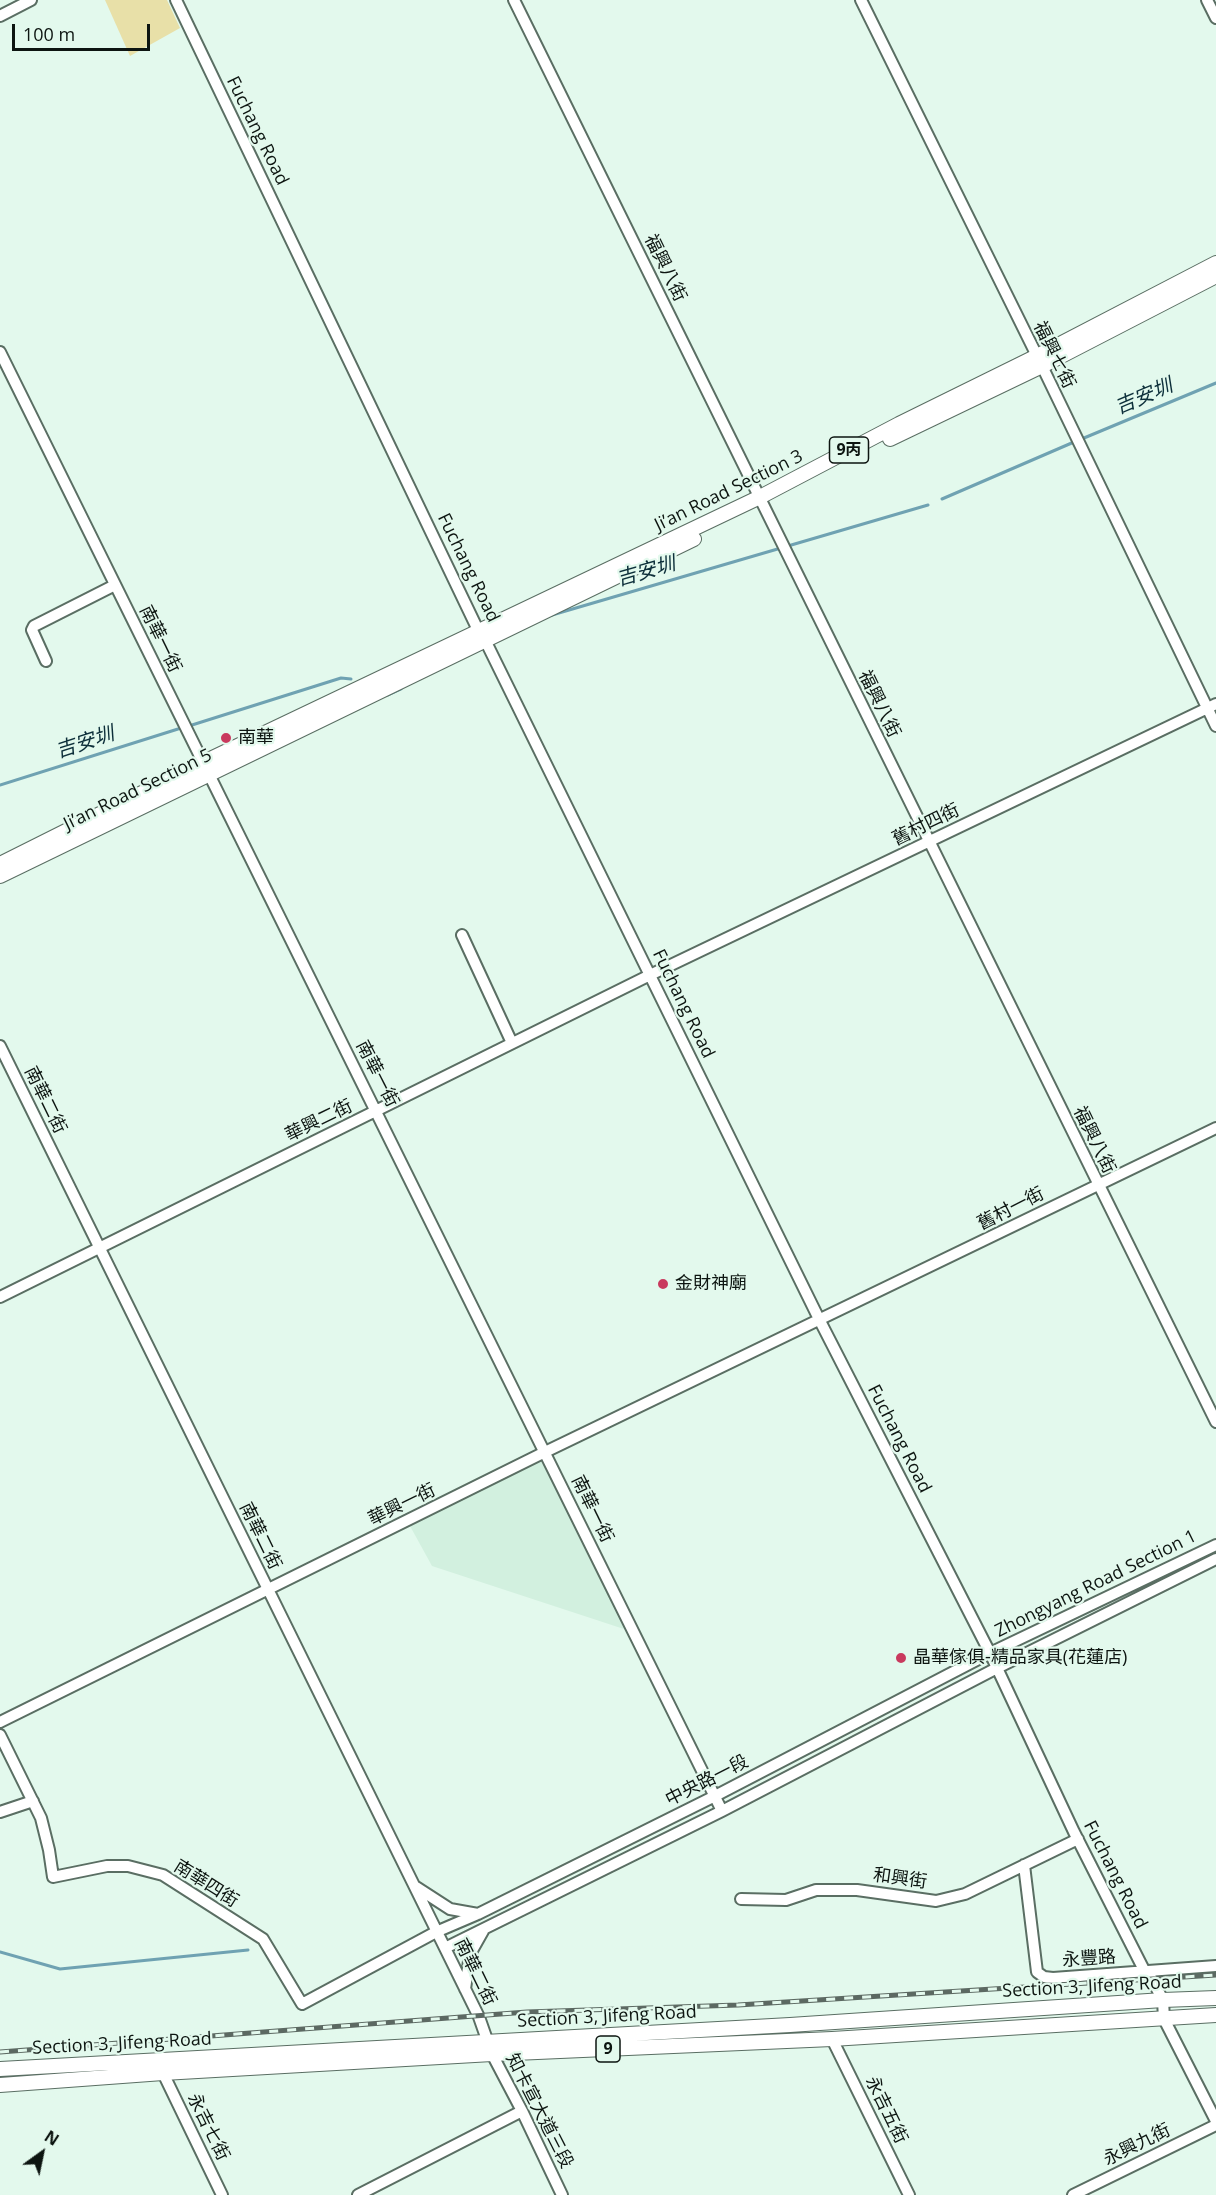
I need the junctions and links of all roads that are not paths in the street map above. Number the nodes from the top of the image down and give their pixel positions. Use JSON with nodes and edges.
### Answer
{"nodes":[{"id":1,"x":31,"y":0,"type":"edge"},
{"id":2,"x":176,"y":0,"type":"edge"},
{"id":3,"x":514,"y":0,"type":"edge"},
{"id":4,"x":861,"y":0,"type":"edge"},
{"id":5,"x":1207,"y":0,"type":"edge"},
{"id":6,"x":0,"y":16,"type":"edge"},
{"id":7,"x":1216,"y":18,"type":"edge"},
{"id":8,"x":1216,"y":263,"type":"edge"},
{"id":9,"x":1216,"y":276,"type":"edge"},
{"id":10,"x":0,"y":352,"type":"edge"},
{"id":11,"x":1039,"y":361,"type":"junction"},
{"id":12,"x":762,"y":501,"type":"junction"},
{"id":13,"x":115,"y":585,"type":"junction"},
{"id":14,"x":482,"y":635,"type":"junction"},
{"id":15,"x":46,"y":662,"type":"dead end"},
{"id":16,"x":1212,"y":706,"type":"edge"},
{"id":17,"x":1216,"y":726,"type":"edge"},
{"id":18,"x":202,"y":763,"type":"junction"},
{"id":19,"x":209,"y":775,"type":"junction"},
{"id":20,"x":929,"y":842,"type":"junction"},
{"id":21,"x":0,"y":864,"type":"edge"},
{"id":22,"x":0,"y":876,"type":"edge"},
{"id":23,"x":462,"y":935,"type":"dead end"},
{"id":24,"x":650,"y":975,"type":"junction"},
{"id":25,"x":512,"y":1043,"type":"junction"},
{"id":26,"x":0,"y":1046,"type":"edge"},
{"id":27,"x":377,"y":1111,"type":"junction"},
{"id":28,"x":1216,"y":1128,"type":"edge"},
{"id":29,"x":1098,"y":1185,"type":"junction"},
{"id":30,"x":100,"y":1249,"type":"junction"},
{"id":31,"x":0,"y":1297,"type":"edge"},
{"id":32,"x":819,"y":1318,"type":"junction"},
{"id":33,"x":1216,"y":1422,"type":"edge"},
{"id":34,"x":545,"y":1452,"type":"junction"},
{"id":35,"x":1216,"y":1545,"type":"edge"},
{"id":36,"x":1216,"y":1559,"type":"edge"},
{"id":37,"x":269,"y":1591,"type":"junction"},
{"id":38,"x":990,"y":1653,"type":"junction"},
{"id":39,"x":997,"y":1668,"type":"junction"},
{"id":40,"x":0,"y":1722,"type":"edge"},
{"id":41,"x":0,"y":1735,"type":"edge"},
{"id":42,"x":715,"y":1796,"type":"junction"},
{"id":43,"x":33,"y":1801,"type":"junction"},
{"id":44,"x":722,"y":1811,"type":"junction"},
{"id":45,"x":0,"y":1812,"type":"edge"},
{"id":46,"x":1078,"y":1839,"type":"junction"},
{"id":47,"x":1024,"y":1865,"type":"junction"},
{"id":48,"x":415,"y":1887,"type":"junction"},
{"id":49,"x":741,"y":1899,"type":"dead end"},
{"id":50,"x":478,"y":1914,"type":"junction"},
{"id":51,"x":483,"y":1931,"type":"junction"},
{"id":52,"x":436,"y":1932,"type":"junction"},
{"id":53,"x":445,"y":1948,"type":"junction"},
{"id":54,"x":1216,"y":1966,"type":"edge"},
{"id":55,"x":1144,"y":1972,"type":"junction"},
{"id":56,"x":465,"y":1989,"type":"junction"},
{"id":57,"x":1216,"y":1998,"type":"edge"},
{"id":58,"x":1163,"y":2000,"type":"junction"},
{"id":59,"x":1216,"y":2015,"type":"edge"},
{"id":60,"x":1164,"y":2019,"type":"junction"},
{"id":61,"x":832,"y":2039,"type":"junction"},
{"id":62,"x":490,"y":2048,"type":"junction"},
{"id":63,"x":0,"y":2069,"type":"edge"},
{"id":64,"x":163,"y":2073,"type":"junction"},
{"id":65,"x":0,"y":2085,"type":"edge"},
{"id":66,"x":522,"y":2111,"type":"junction"},
{"id":67,"x":1216,"y":2123,"type":"edge"},
{"id":68,"x":222,"y":2195,"type":"edge"},
{"id":69,"x":358,"y":2195,"type":"edge"},
{"id":70,"x":562,"y":2195,"type":"edge"},
{"id":71,"x":909,"y":2195,"type":"edge"},
{"id":72,"x":1073,"y":2195,"type":"edge"}],
"edges":[{"from":1,"to":6,"type":"street"},
{"from":2,"to":14,"type":"street","name":"Fuchang Road"},
{"from":3,"to":12,"type":"street","name":"福興八街"},
{"from":4,"to":11,"type":"street","name":"福興七街"},
{"from":5,"to":7,"type":"street"},
{"from":8,"to":11,"type":"main road","name":"Ji’an Road Section 3","number":"9丙"},
{"from":9,"to":11,"type":"main road","name":"Ji’an Road Section 3","number":"9丙"},
{"from":10,"to":13,"type":"street","name":"南華一街"},
{"from":11,"to":12,"type":"main road","name":"Ji’an Road Section 3","number":"9丙"},
{"from":11,"to":16,"type":"street","name":"福興七街"},
{"from":12,"to":14,"type":"main road","name":"Ji’an Road Section 3","number":"9丙"},
{"from":12,"to":20,"type":"street","name":"福興八街"},
{"from":13,"to":15,"type":"street"},
{"from":13,"to":18,"type":"street","name":"南華一街"},
{"from":14,"to":18,"type":"main road","name":"Ji’an Road Section 5","number":"9丙"},
{"from":14,"to":19,"type":"main road","name":"Ji’an Road Section 5","number":"9丙"},
{"from":14,"to":24,"type":"street","name":"Fuchang Road"},
{"from":16,"to":17,"type":"street","name":"福興七街"},
{"from":16,"to":20,"type":"street","name":"舊村四街"},
{"from":18,"to":19,"type":"street","name":"南華一街"},
{"from":18,"to":21,"type":"main road","name":"Ji’an Road Section 5","number":"9丙"},
{"from":19,"to":22,"type":"main road","name":"Ji’an Road Section 5","number":"9丙"},
{"from":19,"to":27,"type":"street","name":"南華一街"},
{"from":20,"to":24,"type":"street","name":"舊村四街"},
{"from":20,"to":29,"type":"street","name":"福興八街"},
{"from":23,"to":25,"type":"street"},
{"from":24,"to":25,"type":"street","name":"華興二街"},
{"from":24,"to":32,"type":"street","name":"Fuchang Road"},
{"from":25,"to":27,"type":"street","name":"華興二街"},
{"from":26,"to":30,"type":"street","name":"南華二街"},
{"from":27,"to":30,"type":"street","name":"華興二街"},
{"from":27,"to":34,"type":"street","name":"南華一街"},
{"from":28,"to":29,"type":"street","name":"舊村一街"},
{"from":29,"to":32,"type":"street","name":"舊村一街"},
{"from":29,"to":33,"type":"street","name":"福興八街"},
{"from":30,"to":31,"type":"street","name":"華興二街"},
{"from":30,"to":37,"type":"street","name":"南華二街"},
{"from":32,"to":34,"type":"street","name":"華興一街"},
{"from":32,"to":38,"type":"street","name":"Fuchang Road"},
{"from":34,"to":37,"type":"street","name":"華興一街"},
{"from":34,"to":42,"type":"street","name":"南華一街"},
{"from":35,"to":38,"type":"street","name":"Zhongyang Road Section 1"},
{"from":36,"to":39,"type":"street","name":"Zhongyang Road Section 1"},
{"from":37,"to":40,"type":"street","name":"華興一街"},
{"from":37,"to":48,"type":"street","name":"南華二街"},
{"from":38,"to":39,"type":"street","name":"Fuchang Road"},
{"from":38,"to":42,"type":"street","name":"中央路一段"},
{"from":39,"to":44,"type":"street","name":"中央路一段"},
{"from":39,"to":46,"type":"street","name":"Fuchang Road"},
{"from":41,"to":43,"type":"street","name":"南華四街"},
{"from":42,"to":44,"type":"street","name":"南華一街"},
{"from":42,"to":50,"type":"street","name":"中央路一段"},
{"from":43,"to":45,"type":"street"},
{"from":43,"to":52,"type":"street","name":"南華四街"},
{"from":44,"to":51,"type":"street","name":"中央路一段"},
{"from":46,"to":47,"type":"street","name":"和興街"},
{"from":46,"to":55,"type":"street","name":"Fuchang Road"},
{"from":47,"to":49,"type":"street","name":"和興街"},
{"from":47,"to":55,"type":"street","name":"永豐路"},
{"from":48,"to":50,"type":"street"},
{"from":48,"to":52,"type":"street","name":"南華二街"},
{"from":50,"to":52,"type":"street","name":"中央路一段"},
{"from":51,"to":53,"type":"street","name":"中央路一段"},
{"from":51,"to":56,"type":"street"},
{"from":52,"to":53,"type":"street","name":"南華二街"},
{"from":53,"to":56,"type":"street","name":"南華二街"},
{"from":54,"to":55,"type":"street","name":"永豐路"},
{"from":55,"to":58,"type":"street","name":"Fuchang Road"},
{"from":56,"to":62,"type":"street","name":"南華二街"},
{"from":57,"to":58,"type":"main road","name":"Section 3, Jifeng Road","number":"9"},
{"from":58,"to":60,"type":"street","name":"Fuchang Road"},
{"from":58,"to":62,"type":"main road","name":"Section 3, Jifeng Road","number":"9"},
{"from":59,"to":60,"type":"main road","name":"Section 3, Jifeng Road","number":"9"},
{"from":60,"to":61,"type":"main road","name":"Section 3, Jifeng Road","number":"9"},
{"from":60,"to":67,"type":"street"},
{"from":61,"to":62,"type":"main road","name":"Section 3, Jifeng Road","number":"9"},
{"from":61,"to":71,"type":"street","name":"永吉五街"},
{"from":62,"to":63,"type":"main road","name":"Section 3, Jifeng Road","number":"9"},
{"from":62,"to":64,"type":"main road","name":"Section 3, Jifeng Road","number":"9"},
{"from":62,"to":66,"type":"street","name":"知卡宣大道三段"},
{"from":64,"to":65,"type":"main road","name":"Section 3, Jifeng Road","number":"9"},
{"from":64,"to":68,"type":"street","name":"永吉七街"},
{"from":66,"to":69,"type":"street"},
{"from":66,"to":70,"type":"street","name":"知卡宣大道三段"},
{"from":67,"to":72,"type":"street","name":"永興九街"}]}
